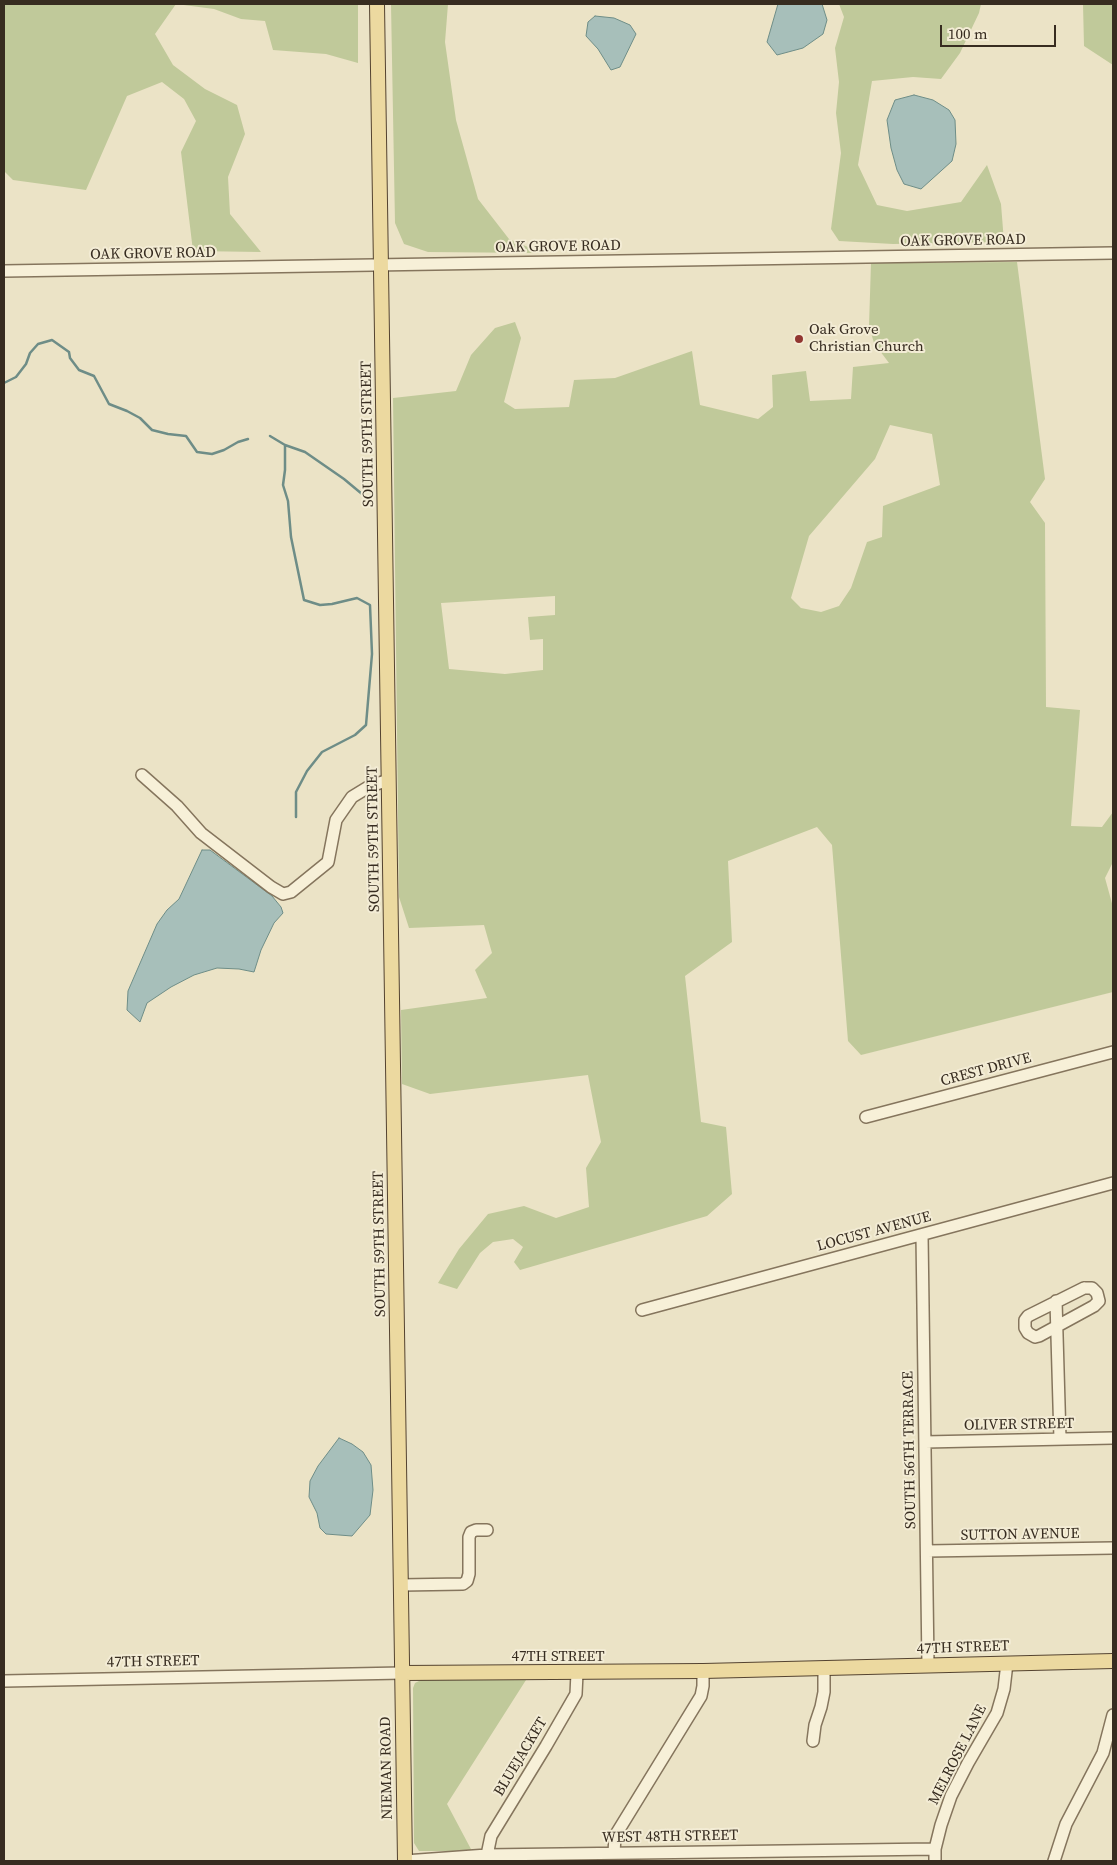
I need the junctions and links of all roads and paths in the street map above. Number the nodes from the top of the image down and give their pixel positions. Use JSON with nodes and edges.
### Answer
{"nodes":[{"id":1,"x":377,"y":4,"type":"edge"},
{"id":2,"x":1113,"y":253,"type":"edge"},
{"id":3,"x":382,"y":266,"type":"junction"},
{"id":4,"x":4,"y":272,"type":"edge"},
{"id":5,"x":142,"y":774,"type":"dead end"},
{"id":6,"x":390,"y":780,"type":"junction"},
{"id":7,"x":1113,"y":1052,"type":"edge"},
{"id":8,"x":866,"y":1117,"type":"dead end"},
{"id":9,"x":1113,"y":1183,"type":"edge"},
{"id":10,"x":922,"y":1235,"type":"junction"},
{"id":11,"x":1056,"y":1301,"type":"junction"},
{"id":12,"x":642,"y":1310,"type":"dead end"},
{"id":13,"x":1057,"y":1327,"type":"junction"},
{"id":14,"x":1113,"y":1438,"type":"edge"},
{"id":15,"x":1060,"y":1439,"type":"junction"},
{"id":16,"x":925,"y":1442,"type":"junction"},
{"id":17,"x":487,"y":1530,"type":"dead end"},
{"id":18,"x":1113,"y":1548,"type":"edge"},
{"id":19,"x":927,"y":1551,"type":"junction"},
{"id":20,"x":401,"y":1585,"type":"junction"},
{"id":21,"x":1113,"y":1661,"type":"edge"},
{"id":22,"x":1007,"y":1663,"type":"junction"},
{"id":23,"x":928,"y":1665,"type":"junction"},
{"id":24,"x":824,"y":1669,"type":"junction"},
{"id":25,"x":704,"y":1672,"type":"junction"},
{"id":26,"x":577,"y":1673,"type":"junction"},
{"id":27,"x":402,"y":1674,"type":"junction"},
{"id":28,"x":4,"y":1681,"type":"edge"},
{"id":29,"x":1113,"y":1715,"type":"edge"},
{"id":30,"x":813,"y":1742,"type":"dead end"},
{"id":31,"x":614,"y":1853,"type":"junction"},
{"id":32,"x":487,"y":1855,"type":"junction"},
{"id":33,"x":935,"y":1855,"type":"edge"},
{"id":34,"x":405,"y":1861,"type":"edge"},
{"id":35,"x":1054,"y":1861,"type":"edge"}],
"edges":[{"from":1,"to":3,"type":"main road","name":"SOUTH 59TH STREET"},
{"from":2,"to":3,"type":"street","name":"OAK GROVE ROAD"},
{"from":3,"to":4,"type":"street","name":"OAK GROVE ROAD"},
{"from":3,"to":6,"type":"main road","name":"SOUTH 59TH STREET"},
{"from":5,"to":6,"type":"street"},
{"from":6,"to":20,"type":"main road","name":"SOUTH 59TH STREET"},
{"from":7,"to":8,"type":"street","name":"CREST DRIVE"},
{"from":9,"to":10,"type":"street","name":"LOCUST AVENUE"},
{"from":10,"to":12,"type":"street","name":"LOCUST AVENUE"},
{"from":10,"to":16,"type":"street","name":"SOUTH 56TH TERRACE"},
{"from":11,"to":13,"type":"street"},
{"from":11,"to":13,"type":"street"},
{"from":11,"to":13,"type":"street"},
{"from":13,"to":15,"type":"street"},
{"from":14,"to":15,"type":"street","name":"OLIVER STREET"},
{"from":15,"to":16,"type":"street","name":"OLIVER STREET"},
{"from":16,"to":19,"type":"street","name":"SOUTH 56TH TERRACE"},
{"from":17,"to":20,"type":"street"},
{"from":18,"to":19,"type":"street","name":"SUTTON AVENUE"},
{"from":19,"to":23,"type":"street","name":"SOUTH 56TH TERRACE"},
{"from":20,"to":27,"type":"main road","name":"SOUTH 59TH STREET"},
{"from":21,"to":22,"type":"main road","name":"47TH STREET"},
{"from":22,"to":23,"type":"main road","name":"47TH STREET"},
{"from":22,"to":33,"type":"street","name":"MELROSE LANE"},
{"from":23,"to":24,"type":"main road","name":"47TH STREET"},
{"from":24,"to":25,"type":"main road","name":"47TH STREET"},
{"from":24,"to":30,"type":"street"},
{"from":25,"to":26,"type":"main road","name":"47TH STREET"},
{"from":25,"to":31,"type":"street"},
{"from":26,"to":27,"type":"main road","name":"47TH STREET"},
{"from":26,"to":32,"type":"street","name":"BLUEJACKET"},
{"from":27,"to":28,"type":"street","name":"47TH STREET"},
{"from":27,"to":34,"type":"main road","name":"NIEMAN ROAD"},
{"from":29,"to":35,"type":"street"},
{"from":31,"to":32,"type":"street","name":"WEST 48TH STREET"},
{"from":31,"to":33,"type":"street","name":"WEST 48TH STREET"},
{"from":32,"to":34,"type":"street","name":"WEST 48TH STREET"}]}
